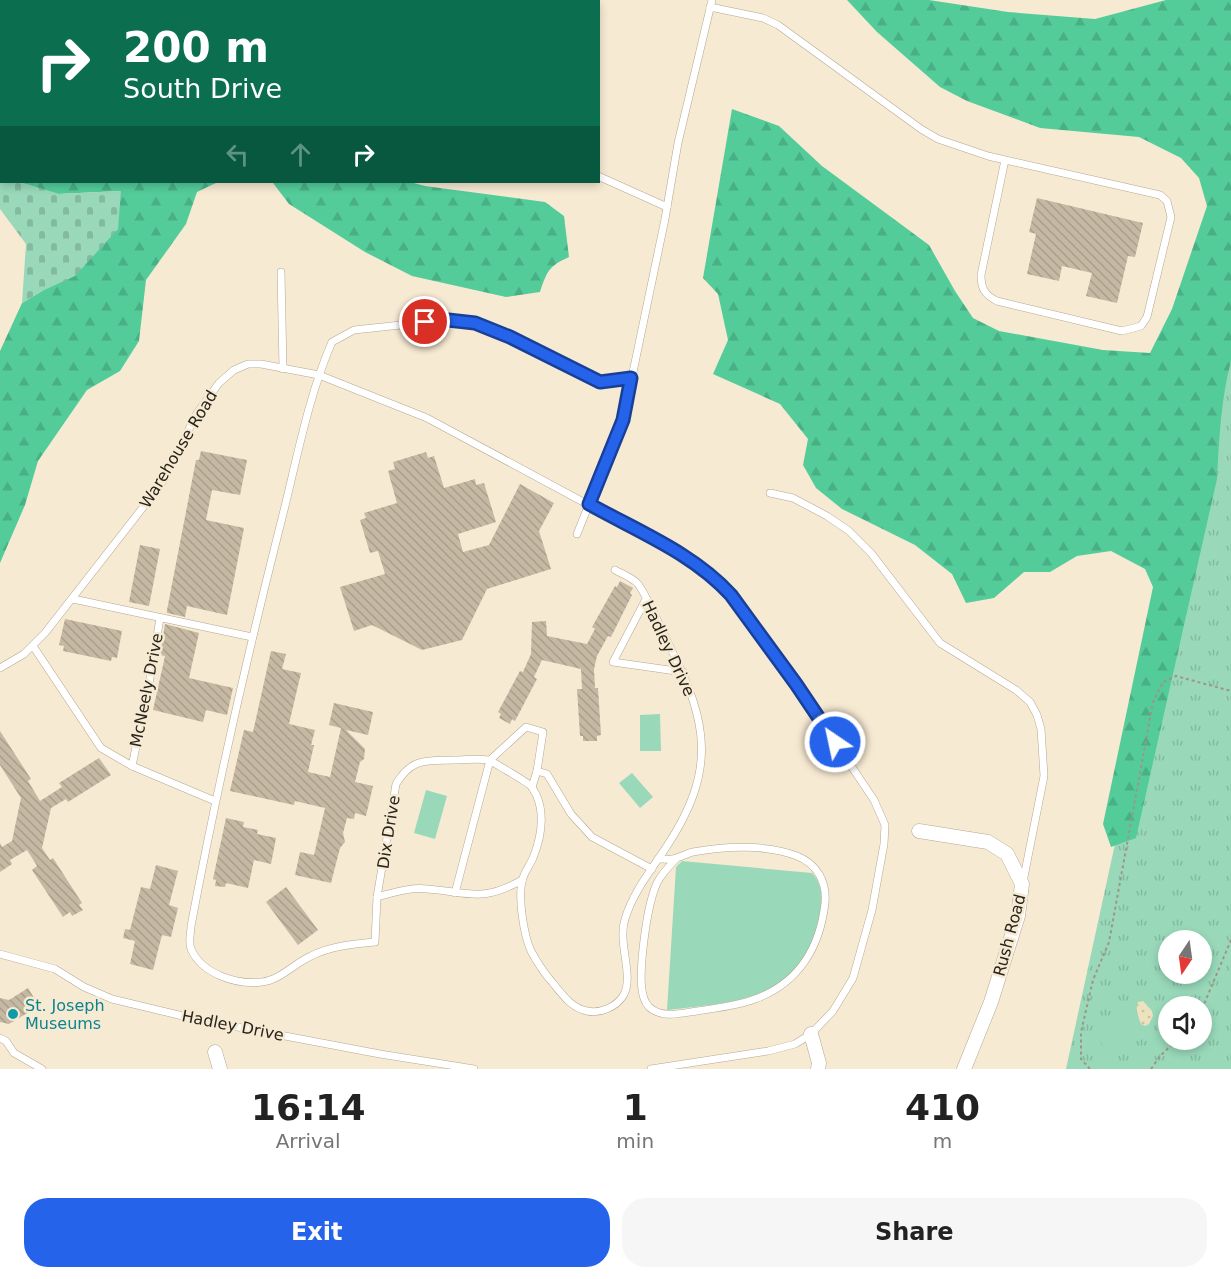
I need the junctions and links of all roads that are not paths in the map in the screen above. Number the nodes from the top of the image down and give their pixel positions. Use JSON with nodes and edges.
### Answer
{"nodes":[{"id":1,"x":711,"y":4,"type":"edge"},
{"id":2,"x":1005,"y":160,"type":"junction"},
{"id":3,"x":600,"y":177,"type":"edge"},
{"id":4,"x":667,"y":207,"type":"junction"},
{"id":5,"x":281,"y":272,"type":"dead end"},
{"id":6,"x":283,"y":369,"type":"junction"},
{"id":7,"x":319,"y":375,"type":"junction"},
{"id":8,"x":631,"y":378,"type":"junction"},
{"id":9,"x":770,"y":493,"type":"dead end"},
{"id":10,"x":589,"y":504,"type":"junction"},
{"id":11,"x":577,"y":534,"type":"dead end"},
{"id":12,"x":615,"y":570,"type":"dead end"},
{"id":13,"x":73,"y":599,"type":"junction"},
{"id":14,"x":646,"y":599,"type":"junction"},
{"id":15,"x":159,"y":618,"type":"junction"},
{"id":16,"x":252,"y":637,"type":"junction"},
{"id":17,"x":33,"y":646,"type":"junction"},
{"id":18,"x":0,"y":668,"type":"edge"},
{"id":19,"x":683,"y":672,"type":"junction"},
{"id":20,"x":490,"y":760,"type":"junction"},
{"id":21,"x":132,"y":766,"type":"junction"},
{"id":22,"x":537,"y":771,"type":"junction"},
{"id":23,"x":532,"y":787,"type":"junction"},
{"id":24,"x":215,"y":801,"type":"junction"},
{"id":25,"x":919,"y":831,"type":"dead end"},
{"id":26,"x":677,"y":858,"type":"junction"},
{"id":27,"x":658,"y":859,"type":"junction"},
{"id":28,"x":652,"y":868,"type":"junction"},
{"id":29,"x":522,"y":880,"type":"junction"},
{"id":30,"x":1022,"y":884,"type":"junction"},
{"id":31,"x":455,"y":893,"type":"junction"},
{"id":32,"x":377,"y":897,"type":"junction"},
{"id":33,"x":0,"y":954,"type":"edge"},
{"id":34,"x":811,"y":1034,"type":"junction"},
{"id":35,"x":0,"y":1038,"type":"edge"},
{"id":36,"x":215,"y":1052,"type":"dead end"},
{"id":37,"x":42,"y":1069,"type":"edge"},
{"id":38,"x":220,"y":1069,"type":"edge"},
{"id":39,"x":474,"y":1069,"type":"edge"},
{"id":40,"x":651,"y":1069,"type":"edge"},
{"id":41,"x":818,"y":1069,"type":"edge"},
{"id":42,"x":964,"y":1069,"type":"edge"}],
"edges":[{"from":1,"to":2,"type":"lane"},
{"from":1,"to":4,"type":"lane"},
{"from":2,"to":2,"type":"lane"},
{"from":3,"to":4,"type":"lane"},
{"from":4,"to":8,"type":"lane"},
{"from":5,"to":6,"type":"lane"},
{"from":6,"to":7,"type":"lane","name":"Warehouse Road"},
{"from":6,"to":13,"type":"lane","name":"Warehouse Road"},
{"from":7,"to":8,"type":"lane"},
{"from":7,"to":10,"type":"lane","name":"Warehouse Road"},
{"from":7,"to":16,"type":"lane"},
{"from":8,"to":10,"type":"lane"},
{"from":9,"to":30,"type":"lane"},
{"from":10,"to":11,"type":"lane"},
{"from":10,"to":34,"type":"lane","name":"Warehouse Road"},
{"from":12,"to":14,"type":"lane","name":"Hadley Drive"},
{"from":13,"to":15,"type":"lane"},
{"from":13,"to":17,"type":"lane","name":"Warehouse Road"},
{"from":14,"to":19,"type":"lane","name":"Hadley Drive"},
{"from":14,"to":19,"type":"lane"},
{"from":15,"to":16,"type":"lane","name":"McNeely Drive"},
{"from":15,"to":21,"type":"lane","name":"McNeely Drive"},
{"from":16,"to":24,"type":"lane"},
{"from":17,"to":18,"type":"lane","name":"Warehouse Road"},
{"from":17,"to":21,"type":"lane"},
{"from":19,"to":27,"type":"lane","name":"Hadley Drive"},
{"from":20,"to":22,"type":"lane"},
{"from":20,"to":23,"type":"lane"},
{"from":20,"to":31,"type":"lane"},
{"from":20,"to":32,"type":"lane","name":"Dix Drive"},
{"from":21,"to":24,"type":"lane","name":"McNeely Drive"},
{"from":22,"to":23,"type":"lane"},
{"from":22,"to":28,"type":"lane"},
{"from":23,"to":29,"type":"lane"},
{"from":24,"to":32,"type":"lane","name":"Dix Drive"},
{"from":25,"to":30,"type":"street","name":"Rush Road"},
{"from":26,"to":26,"type":"lane"},
{"from":26,"to":27,"type":"lane"},
{"from":27,"to":28,"type":"lane","name":"Hadley Drive"},
{"from":28,"to":29,"type":"lane","name":"Hadley Drive"},
{"from":29,"to":31,"type":"lane"},
{"from":30,"to":42,"type":"street","name":"Rush Road"},
{"from":31,"to":32,"type":"lane"},
{"from":33,"to":39,"type":"lane","name":"Hadley Drive"},
{"from":34,"to":40,"type":"lane"},
{"from":34,"to":41,"type":"street"},
{"from":35,"to":37,"type":"lane"},
{"from":36,"to":38,"type":"street"}]}
